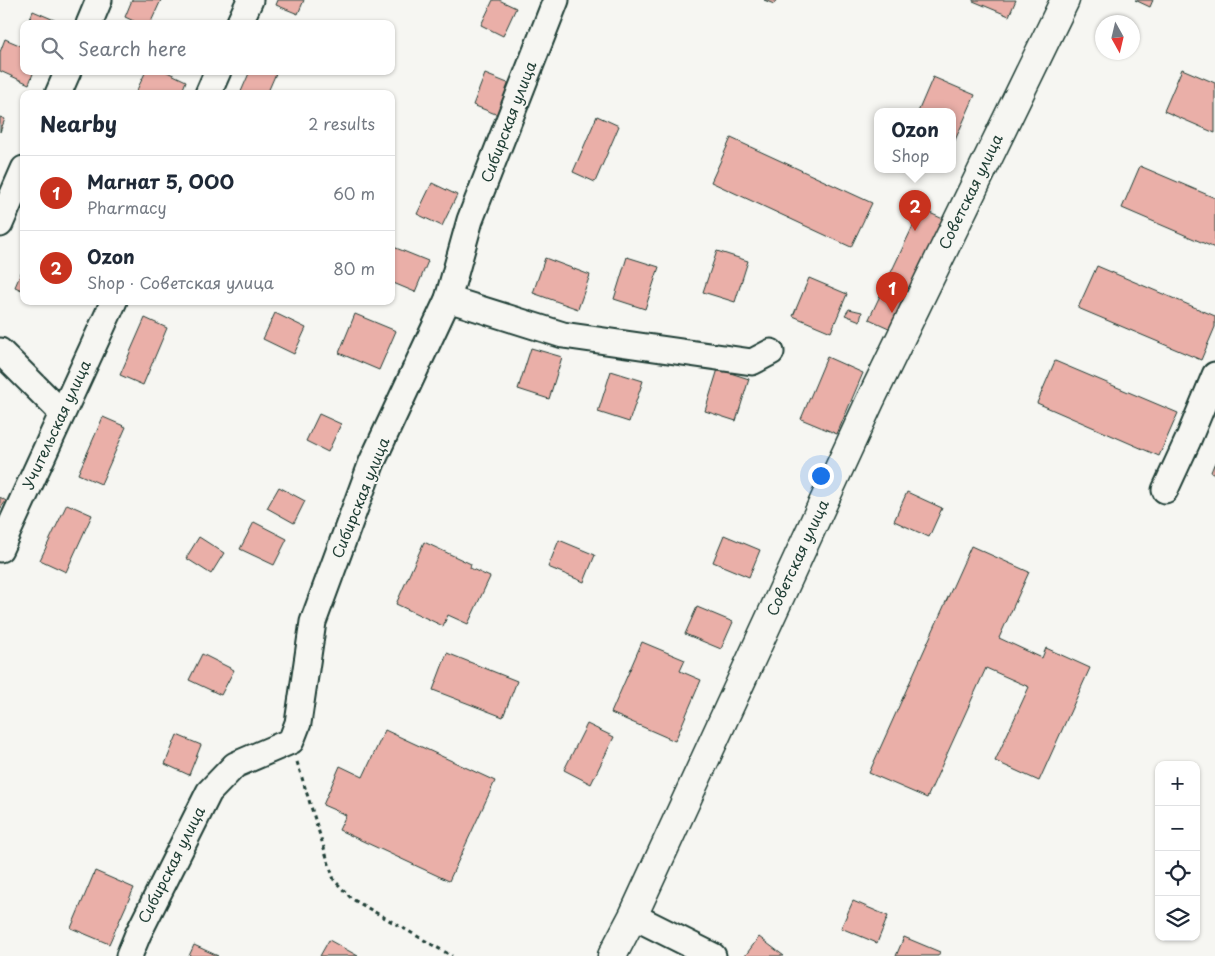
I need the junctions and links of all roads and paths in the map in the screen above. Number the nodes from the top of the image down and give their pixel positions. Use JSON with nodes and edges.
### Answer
{"nodes":[{"id":1,"x":100,"y":0,"type":"edge"},
{"id":2,"x":250,"y":0,"type":"edge"},
{"id":3,"x":556,"y":0,"type":"edge"},
{"id":4,"x":1065,"y":0,"type":"edge"},
{"id":5,"x":91,"y":20,"type":"edge"},
{"id":6,"x":241,"y":20,"type":"edge"},
{"id":7,"x":66,"y":75,"type":"edge"},
{"id":8,"x":216,"y":75,"type":"edge"},
{"id":9,"x":60,"y":90,"type":"edge"},
{"id":10,"x":210,"y":90,"type":"edge"},
{"id":11,"x":13,"y":181,"type":"edge"},
{"id":12,"x":0,"y":224,"type":"edge"},
{"id":13,"x":448,"y":299,"type":"junction"},
{"id":14,"x":112,"y":305,"type":"edge"},
{"id":15,"x":0,"y":351,"type":"edge"},
{"id":16,"x":771,"y":352,"type":"dead end"},
{"id":17,"x":1215,"y":376,"type":"edge"},
{"id":18,"x":62,"y":414,"type":"junction"},
{"id":19,"x":1165,"y":490,"type":"dead end"},
{"id":20,"x":0,"y":550,"type":"edge"},
{"id":21,"x":291,"y":741,"type":"junction"},
{"id":22,"x":633,"y":916,"type":"junction"},
{"id":23,"x":129,"y":956,"type":"edge"},
{"id":24,"x":452,"y":956,"type":"edge"},
{"id":25,"x":612,"y":956,"type":"edge"},
{"id":26,"x":713,"y":956,"type":"edge"}],
"edges":[{"from":1,"to":5,"type":"street"},
{"from":2,"to":6,"type":"street"},
{"from":3,"to":13,"type":"street","name":"Сибирская улица"},
{"from":4,"to":22,"type":"main road","name":"Советская улица"},
{"from":7,"to":9,"type":"street"},
{"from":8,"to":10,"type":"street"},
{"from":11,"to":12,"type":"street"},
{"from":13,"to":16,"type":"street"},
{"from":13,"to":21,"type":"street","name":"Сибирская улица"},
{"from":14,"to":18,"type":"street","name":"Учительская улица"},
{"from":15,"to":18,"type":"street"},
{"from":17,"to":19,"type":"street"},
{"from":18,"to":20,"type":"street","name":"Учительская улица"},
{"from":21,"to":23,"type":"street","name":"Сибирская улица"},
{"from":21,"to":24,"type":"path"},
{"from":22,"to":25,"type":"main road","name":"Советская улица"},
{"from":22,"to":26,"type":"street"}]}
